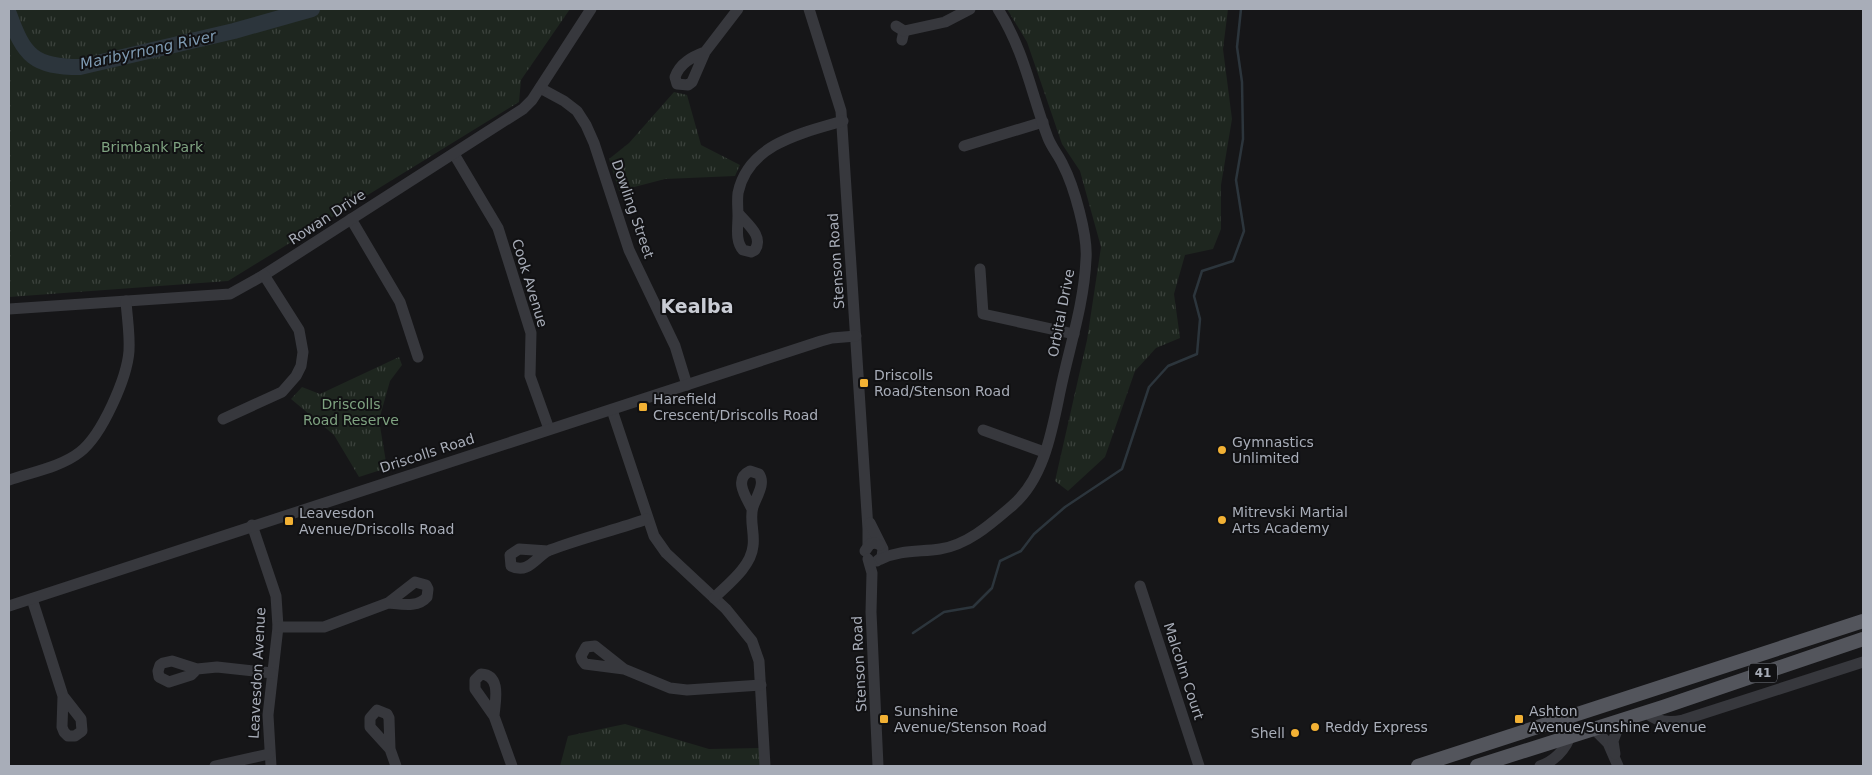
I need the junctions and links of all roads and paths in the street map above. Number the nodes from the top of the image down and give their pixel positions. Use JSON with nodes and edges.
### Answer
{"nodes":[{"id":1,"x":592,"y":9,"type":"edge"},
{"id":2,"x":738,"y":9,"type":"edge"},
{"id":3,"x":809,"y":9,"type":"edge"},
{"id":4,"x":970,"y":9,"type":"edge"},
{"id":5,"x":998,"y":9,"type":"edge"},
{"id":6,"x":901,"y":32,"type":"dead end"},
{"id":7,"x":705,"y":52,"type":"dead end"},
{"id":8,"x":540,"y":88,"type":"junction"},
{"id":9,"x":842,"y":121,"type":"junction"},
{"id":10,"x":1043,"y":122,"type":"junction"},
{"id":11,"x":964,"y":146,"type":"dead end"},
{"id":12,"x":454,"y":154,"type":"junction"},
{"id":13,"x":738,"y":213,"type":"dead end"},
{"id":14,"x":351,"y":219,"type":"junction"},
{"id":15,"x":980,"y":269,"type":"dead end"},
{"id":16,"x":264,"y":275,"type":"junction"},
{"id":17,"x":126,"y":301,"type":"junction"},
{"id":18,"x":9,"y":309,"type":"edge"},
{"id":19,"x":1074,"y":334,"type":"junction"},
{"id":20,"x":856,"y":336,"type":"junction"},
{"id":21,"x":418,"y":357,"type":"dead end"},
{"id":22,"x":687,"y":385,"type":"junction"},
{"id":23,"x":612,"y":410,"type":"junction"},
{"id":24,"x":223,"y":420,"type":"dead end"},
{"id":25,"x":549,"y":429,"type":"junction"},
{"id":26,"x":982,"y":430,"type":"dead end"},
{"id":27,"x":1044,"y":452,"type":"junction"},
{"id":28,"x":9,"y":480,"type":"edge"},
{"id":29,"x":752,"y":509,"type":"dead end"},
{"id":30,"x":866,"y":517,"type":"junction"},
{"id":31,"x":647,"y":519,"type":"junction"},
{"id":32,"x":252,"y":526,"type":"junction"},
{"id":33,"x":868,"y":546,"type":"junction"},
{"id":34,"x":881,"y":546,"type":"junction"},
{"id":35,"x":548,"y":551,"type":"dead end"},
{"id":36,"x":904,"y":552,"type":"junction"},
{"id":37,"x":876,"y":559,"type":"junction"},
{"id":38,"x":1140,"y":586,"type":"dead end"},
{"id":39,"x":714,"y":598,"type":"junction"},
{"id":40,"x":32,"y":599,"type":"junction"},
{"id":41,"x":388,"y":603,"type":"dead end"},
{"id":42,"x":9,"y":606,"type":"edge"},
{"id":43,"x":1863,"y":621,"type":"edge"},
{"id":44,"x":278,"y":627,"type":"junction"},
{"id":45,"x":1863,"y":639,"type":"edge"},
{"id":46,"x":1863,"y":662,"type":"edge"},
{"id":47,"x":197,"y":669,"type":"dead end"},
{"id":48,"x":624,"y":669,"type":"dead end"},
{"id":49,"x":272,"y":673,"type":"junction"},
{"id":50,"x":761,"y":685,"type":"junction"},
{"id":51,"x":1700,"y":695,"type":"junction"},
{"id":52,"x":63,"y":696,"type":"dead end"},
{"id":53,"x":1592,"y":710,"type":"junction"},
{"id":54,"x":1646,"y":712,"type":"junction"},
{"id":55,"x":494,"y":716,"type":"dead end"},
{"id":56,"x":1621,"y":720,"type":"junction"},
{"id":57,"x":1594,"y":729,"type":"junction"},
{"id":58,"x":1570,"y":737,"type":"junction"},
{"id":59,"x":878,"y":738,"type":"junction"},
{"id":60,"x":390,"y":750,"type":"dead end"},
{"id":61,"x":269,"y":754,"type":"junction"},
{"id":62,"x":1617,"y":761,"type":"edge"},
{"id":63,"x":215,"y":766,"type":"edge"},
{"id":64,"x":271,"y":766,"type":"edge"},
{"id":65,"x":396,"y":766,"type":"edge"},
{"id":66,"x":512,"y":766,"type":"edge"},
{"id":67,"x":765,"y":766,"type":"edge"},
{"id":68,"x":878,"y":766,"type":"edge"},
{"id":69,"x":884,"y":766,"type":"edge"},
{"id":70,"x":1199,"y":766,"type":"edge"},
{"id":71,"x":1418,"y":766,"type":"edge"},
{"id":72,"x":1476,"y":766,"type":"edge"},
{"id":73,"x":1540,"y":766,"type":"edge"}],
"edges":[{"from":1,"to":8,"type":"street","name":"Rowan Drive"},
{"from":2,"to":7,"type":"street"},
{"from":3,"to":9,"type":"street","name":"Stenson Road"},
{"from":4,"to":6,"type":"street"},
{"from":5,"to":10,"type":"street","name":"Orbital Drive"},
{"from":8,"to":12,"type":"street","name":"Rowan Drive"},
{"from":8,"to":22,"type":"street","name":"Dowling Street"},
{"from":9,"to":13,"type":"street"},
{"from":9,"to":20,"type":"street","name":"Stenson Road"},
{"from":10,"to":11,"type":"street"},
{"from":10,"to":19,"type":"street","name":"Orbital Drive"},
{"from":12,"to":14,"type":"street","name":"Rowan Drive"},
{"from":12,"to":25,"type":"street","name":"Cook Avenue"},
{"from":14,"to":16,"type":"street","name":"Rowan Drive"},
{"from":14,"to":21,"type":"street"},
{"from":15,"to":19,"type":"street"},
{"from":16,"to":17,"type":"street","name":"Rowan Drive"},
{"from":16,"to":24,"type":"street"},
{"from":17,"to":18,"type":"street","name":"Rowan Drive"},
{"from":17,"to":28,"type":"street"},
{"from":19,"to":27,"type":"street","name":"Orbital Drive"},
{"from":20,"to":22,"type":"street","name":"Driscolls Road"},
{"from":20,"to":30,"type":"street","name":"Stenson Road"},
{"from":22,"to":23,"type":"street","name":"Driscolls Road"},
{"from":23,"to":25,"type":"street","name":"Driscolls Road"},
{"from":23,"to":31,"type":"street"},
{"from":25,"to":32,"type":"street","name":"Driscolls Road"},
{"from":26,"to":27,"type":"street"},
{"from":27,"to":36,"type":"street","name":"Orbital Drive"},
{"from":29,"to":39,"type":"street"},
{"from":30,"to":33,"type":"street","name":"Stenson Road"},
{"from":30,"to":34,"type":"street","name":"Stenson Road"},
{"from":31,"to":35,"type":"street"},
{"from":31,"to":39,"type":"street"},
{"from":32,"to":40,"type":"street","name":"Driscolls Road"},
{"from":32,"to":44,"type":"street","name":"Leavesdon Avenue"},
{"from":33,"to":34,"type":"street"},
{"from":33,"to":37,"type":"street"},
{"from":34,"to":36,"type":"street","name":"Orbital Drive"},
{"from":34,"to":37,"type":"street"},
{"from":36,"to":37,"type":"street","name":"Orbital Drive"},
{"from":37,"to":59,"type":"street","name":"Stenson Road"},
{"from":38,"to":70,"type":"street","name":"Malcolm Court"},
{"from":39,"to":50,"type":"street"},
{"from":40,"to":42,"type":"street","name":"Driscolls Road"},
{"from":40,"to":52,"type":"street"},
{"from":41,"to":44,"type":"street"},
{"from":43,"to":53,"type":"main road","number":"41"},
{"from":44,"to":49,"type":"street","name":"Leavesdon Avenue"},
{"from":45,"to":51,"type":"main road","number":"41"},
{"from":46,"to":54,"type":"street"},
{"from":47,"to":49,"type":"street"},
{"from":48,"to":50,"type":"street"},
{"from":49,"to":61,"type":"street","name":"Leavesdon Avenue"},
{"from":50,"to":67,"type":"street"},
{"from":51,"to":53,"type":"main road"},
{"from":51,"to":54,"type":"main road","number":"41"},
{"from":53,"to":71,"type":"main road","number":"41"},
{"from":54,"to":56,"type":"main road","number":"41"},
{"from":55,"to":66,"type":"street"},
{"from":56,"to":57,"type":"main road","number":"41"},
{"from":56,"to":62,"type":"street"},
{"from":57,"to":58,"type":"main road","number":"41"},
{"from":57,"to":62,"type":"street"},
{"from":58,"to":72,"type":"main road","number":"41"},
{"from":58,"to":73,"type":"street"},
{"from":59,"to":68,"type":"street","name":"Stenson Road"},
{"from":59,"to":69,"type":"street","name":"Stenson Road"},
{"from":60,"to":65,"type":"street"},
{"from":61,"to":63,"type":"street"},
{"from":61,"to":64,"type":"street","name":"Leavesdon Avenue"}]}
